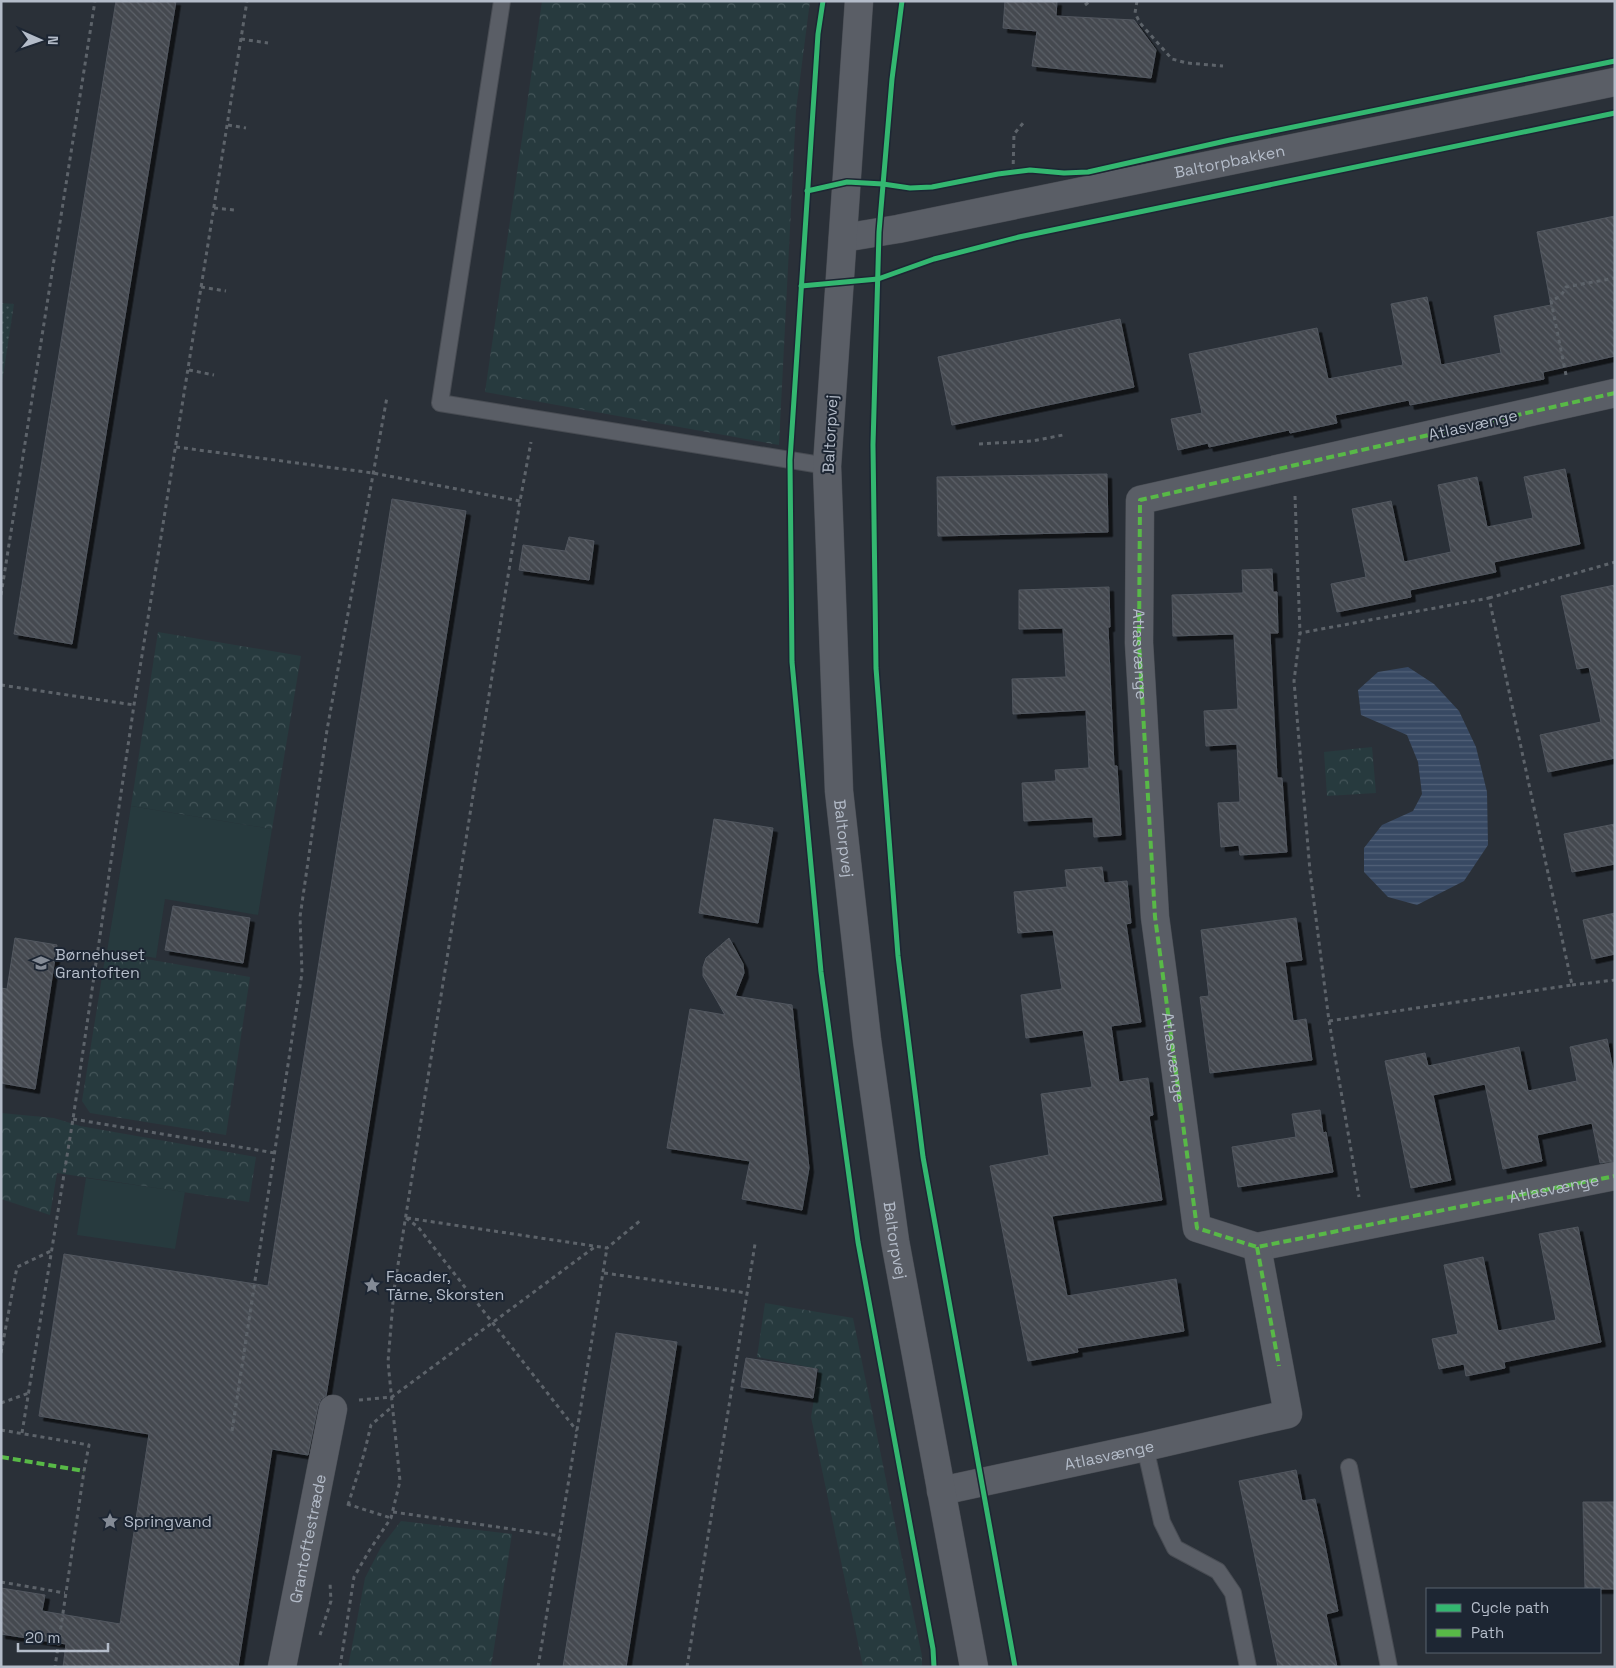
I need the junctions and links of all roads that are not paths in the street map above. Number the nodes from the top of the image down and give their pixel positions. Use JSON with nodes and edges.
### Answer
{"nodes":[{"id":1,"x":502,"y":1,"type":"edge"},
{"id":2,"x":859,"y":1,"type":"edge"},
{"id":3,"x":1615,"y":82,"type":"edge"},
{"id":4,"x":843,"y":238,"type":"junction"},
{"id":5,"x":1615,"y":393,"type":"edge"},
{"id":6,"x":827,"y":466,"type":"junction"},
{"id":7,"x":1615,"y":1176,"type":"edge"},
{"id":8,"x":1257,"y":1247,"type":"junction"},
{"id":9,"x":333,"y":1409,"type":"dead end"},
{"id":10,"x":1145,"y":1447,"type":"junction"},
{"id":11,"x":1349,"y":1468,"type":"dead end"},
{"id":12,"x":941,"y":1491,"type":"junction"},
{"id":13,"x":282,"y":1667,"type":"edge"},
{"id":14,"x":974,"y":1667,"type":"edge"},
{"id":15,"x":1248,"y":1667,"type":"edge"},
{"id":16,"x":1389,"y":1667,"type":"edge"}],
"edges":[{"from":1,"to":6,"type":"lane"},
{"from":2,"to":4,"type":"street","name":"Baltorpvej"},
{"from":3,"to":4,"type":"street","name":"Baltorpbakken"},
{"from":4,"to":6,"type":"street","name":"Baltorpvej"},
{"from":5,"to":8,"type":"street","name":"Atlasvænge"},
{"from":6,"to":12,"type":"street","name":"Baltorpvej"},
{"from":7,"to":8,"type":"street","name":"Atlasvænge"},
{"from":8,"to":10,"type":"street","name":"Atlasvænge"},
{"from":9,"to":13,"type":"street","name":"Grantoftestræde"},
{"from":10,"to":12,"type":"street","name":"Atlasvænge"},
{"from":10,"to":15,"type":"lane"},
{"from":11,"to":16,"type":"lane"},
{"from":12,"to":14,"type":"street","name":"Baltorpvej"}]}
